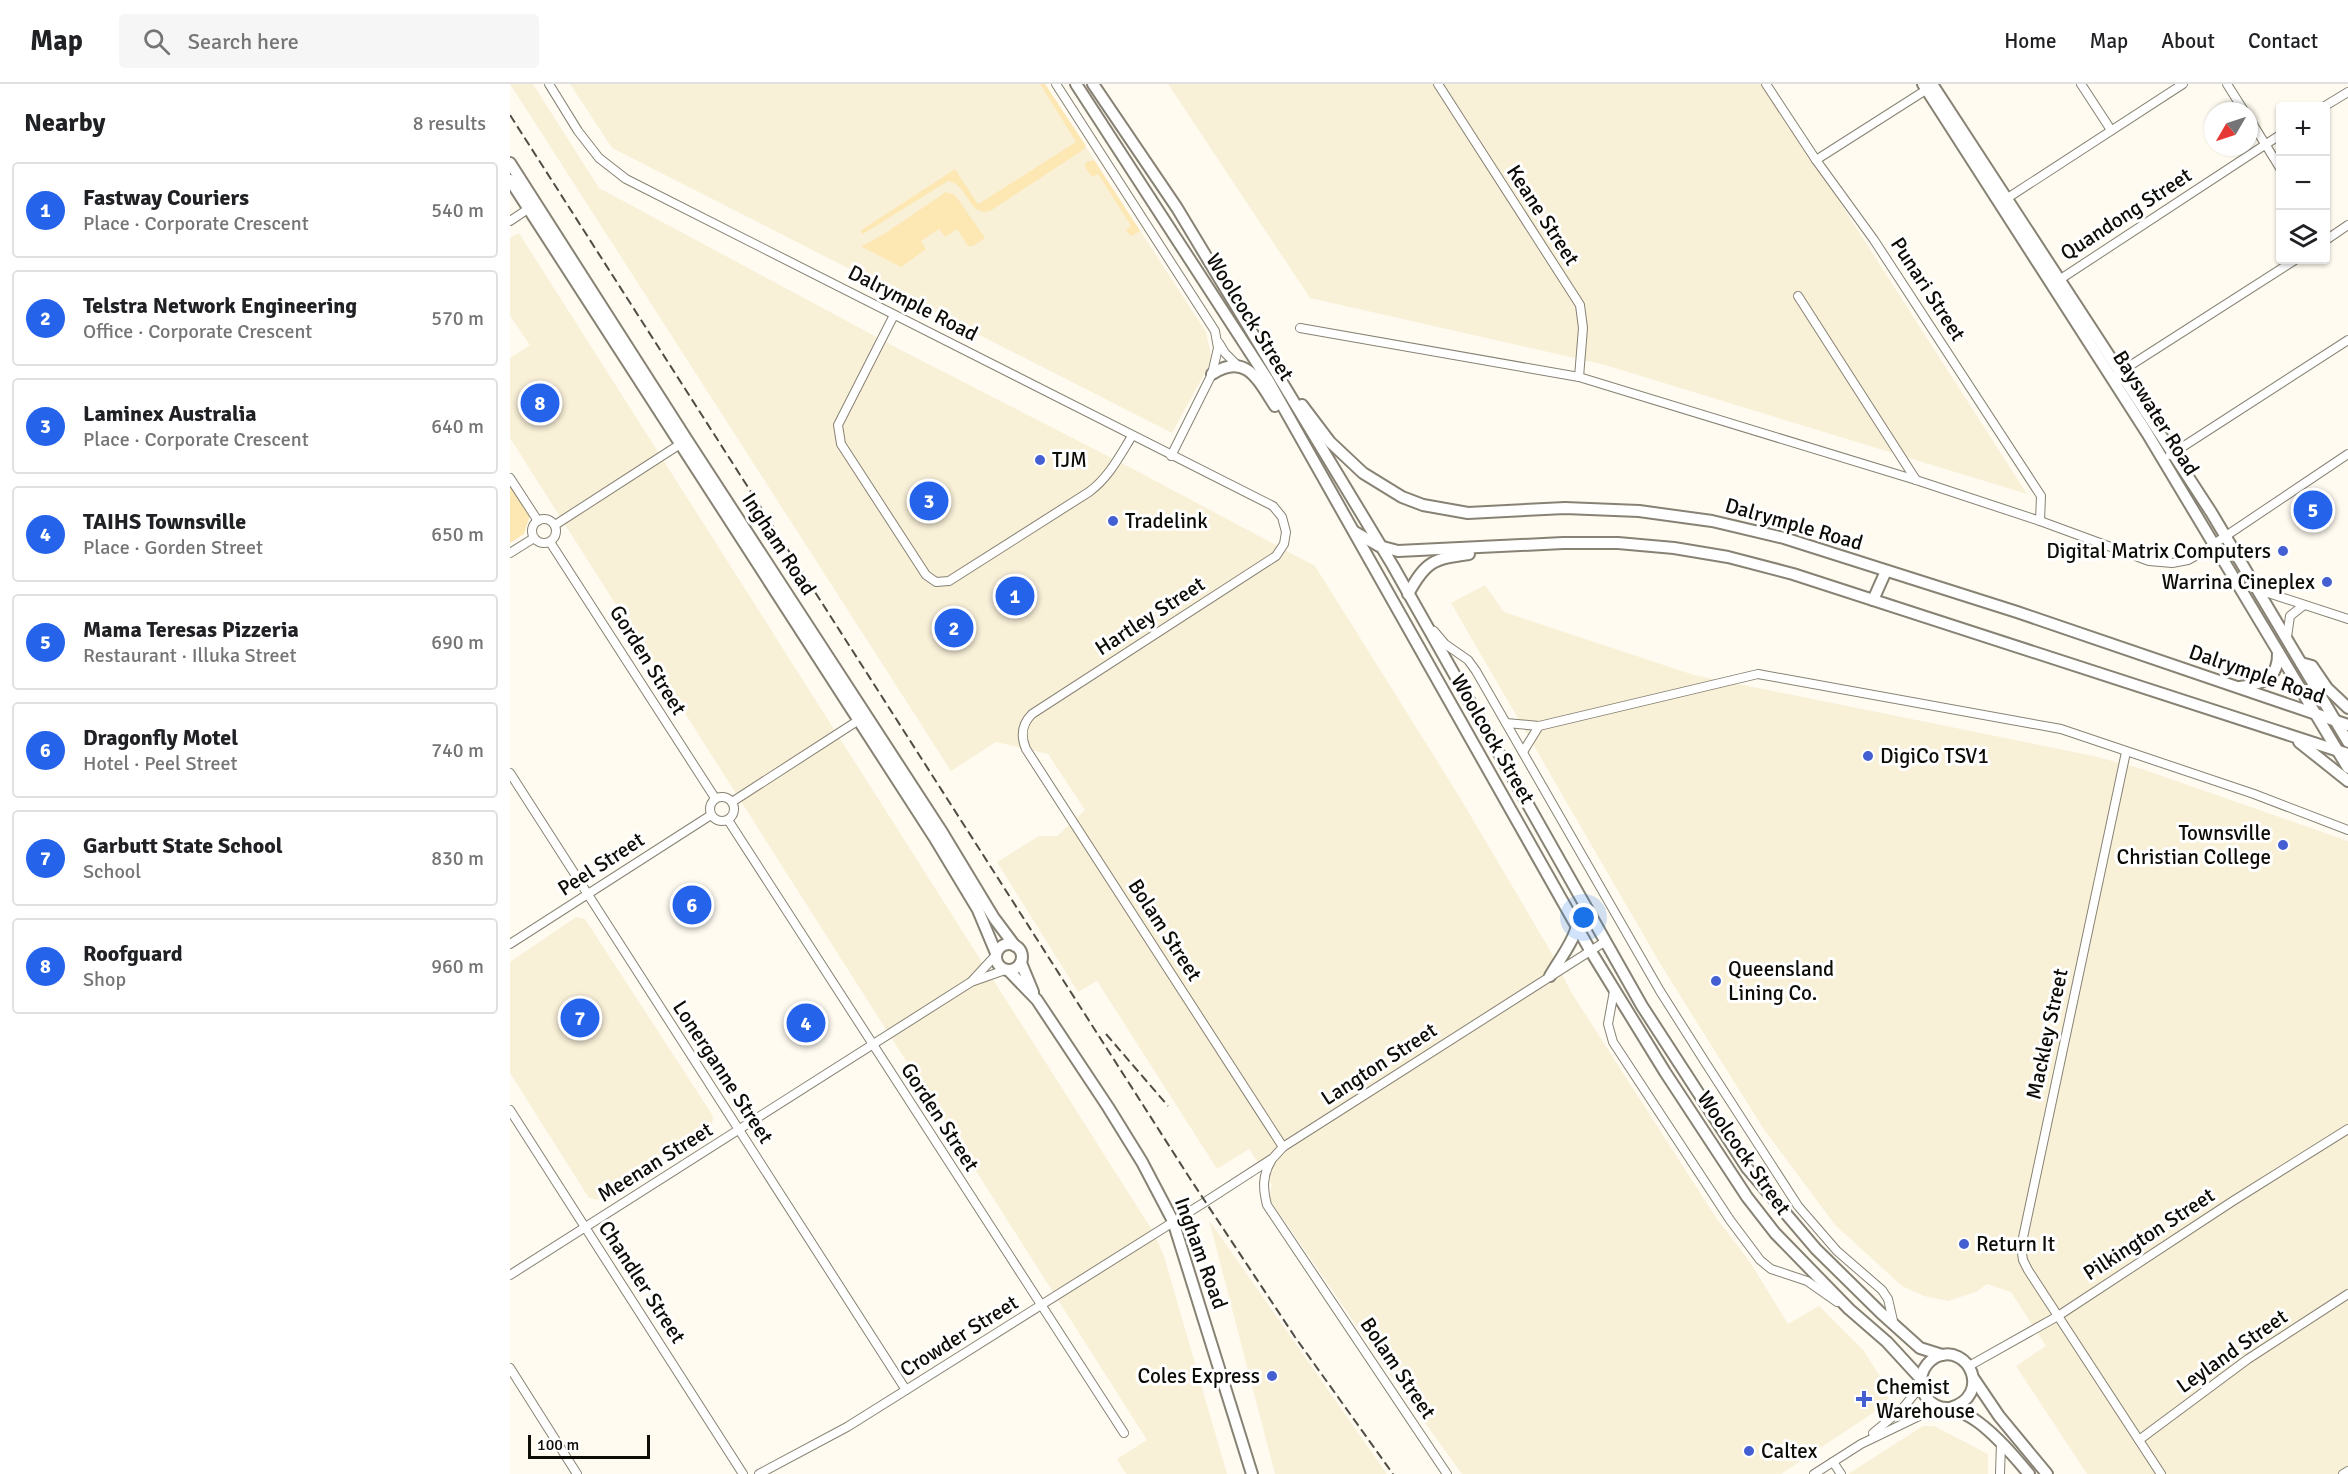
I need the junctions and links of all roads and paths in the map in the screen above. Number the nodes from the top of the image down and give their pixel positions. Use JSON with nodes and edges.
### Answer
{"nodes":[{"id":1,"x":549,"y":84,"type":"edge"},
{"id":2,"x":1056,"y":84,"type":"edge"},
{"id":3,"x":1076,"y":84,"type":"edge"},
{"id":4,"x":1093,"y":84,"type":"edge"},
{"id":5,"x":1438,"y":84,"type":"edge"},
{"id":6,"x":1766,"y":84,"type":"edge"},
{"id":7,"x":2081,"y":84,"type":"edge"},
{"id":8,"x":2183,"y":84,"type":"edge"},
{"id":9,"x":2227,"y":84,"type":"edge"},
{"id":10,"x":1929,"y":86,"type":"edge"},
{"id":11,"x":2348,"y":92,"type":"edge"},
{"id":12,"x":2238,"y":102,"type":"edge"},
{"id":13,"x":2330,"y":103,"type":"edge"},
{"id":14,"x":2111,"y":130,"type":"junction"},
{"id":15,"x":2258,"y":133,"type":"edge"},
{"id":16,"x":2276,"y":137,"type":"edge"},
{"id":17,"x":2265,"y":144,"type":"junction"},
{"id":18,"x":1816,"y":160,"type":"junction"},
{"id":19,"x":2276,"y":162,"type":"edge"},
{"id":20,"x":510,"y":163,"type":"edge"},
{"id":21,"x":510,"y":180,"type":"edge"},
{"id":22,"x":2003,"y":201,"type":"junction"},
{"id":23,"x":532,"y":206,"type":"junction"},
{"id":24,"x":510,"y":220,"type":"edge"},
{"id":25,"x":2348,"y":225,"type":"edge"},
{"id":26,"x":2330,"y":237,"type":"edge"},
{"id":27,"x":2289,"y":264,"type":"edge"},
{"id":28,"x":2056,"y":282,"type":"junction"},
{"id":29,"x":1798,"y":296,"type":"dead end"},
{"id":30,"x":894,"y":315,"type":"junction"},
{"id":31,"x":1300,"y":328,"type":"dead end"},
{"id":32,"x":1217,"y":338,"type":"junction"},
{"id":33,"x":2348,"y":340,"type":"edge"},
{"id":34,"x":1268,"y":359,"type":"junction"},
{"id":35,"x":1237,"y":365,"type":"junction"},
{"id":36,"x":1212,"y":374,"type":"junction"},
{"id":37,"x":2115,"y":375,"type":"junction"},
{"id":38,"x":1579,"y":377,"type":"junction"},
{"id":39,"x":1132,"y":436,"type":"junction"},
{"id":40,"x":684,"y":442,"type":"junction"},
{"id":41,"x":1304,"y":445,"type":"junction"},
{"id":42,"x":2348,"y":454,"type":"edge"},
{"id":43,"x":1171,"y":456,"type":"junction"},
{"id":44,"x":2168,"y":456,"type":"junction"},
{"id":45,"x":510,"y":478,"type":"edge"},
{"id":46,"x":1916,"y":480,"type":"junction"},
{"id":47,"x":538,"y":520,"type":"junction"},
{"id":48,"x":1364,"y":520,"type":"junction"},
{"id":49,"x":2040,"y":521,"type":"junction"},
{"id":50,"x":555,"y":525,"type":"junction"},
{"id":51,"x":1285,"y":525,"type":"joint"},
{"id":52,"x":1352,"y":530,"type":"junction"},
{"id":53,"x":2226,"y":535,"type":"junction"},
{"id":54,"x":534,"y":538,"type":"junction"},
{"id":55,"x":550,"y":542,"type":"junction"},
{"id":56,"x":2214,"y":543,"type":"junction"},
{"id":57,"x":1379,"y":546,"type":"junction"},
{"id":58,"x":1532,"y":546,"type":"junction"},
{"id":59,"x":510,"y":553,"type":"edge"},
{"id":60,"x":1886,"y":571,"type":"junction"},
{"id":61,"x":2259,"y":590,"type":"junction"},
{"id":62,"x":1408,"y":594,"type":"junction"},
{"id":63,"x":1873,"y":600,"type":"junction"},
{"id":64,"x":2304,"y":605,"type":"junction"},
{"id":65,"x":1418,"y":611,"type":"junction"},
{"id":66,"x":2348,"y":619,"type":"edge"},
{"id":67,"x":2287,"y":637,"type":"junction"},
{"id":68,"x":2278,"y":651,"type":"junction"},
{"id":69,"x":2301,"y":663,"type":"junction"},
{"id":70,"x":2237,"y":687,"type":"junction"},
{"id":71,"x":2348,"y":708,"type":"edge"},
{"id":72,"x":2315,"y":715,"type":"junction"},
{"id":73,"x":863,"y":718,"type":"junction"},
{"id":74,"x":2335,"y":722,"type":"junction"},
{"id":75,"x":1506,"y":723,"type":"junction"},
{"id":76,"x":2348,"y":725,"type":"edge"},
{"id":77,"x":1539,"y":726,"type":"junction"},
{"id":78,"x":1023,"y":730,"type":"joint"},
{"id":79,"x":2288,"y":735,"type":"junction"},
{"id":80,"x":2330,"y":737,"type":"junction"},
{"id":81,"x":2348,"y":742,"type":"edge"},
{"id":82,"x":1522,"y":752,"type":"junction"},
{"id":83,"x":2126,"y":752,"type":"junction"},
{"id":84,"x":2343,"y":753,"type":"edge"},
{"id":85,"x":2348,"y":768,"type":"edge"},
{"id":86,"x":510,"y":772,"type":"edge"},
{"id":87,"x":2348,"y":781,"type":"edge"},
{"id":88,"x":715,"y":798,"type":"junction"},
{"id":89,"x":732,"y":802,"type":"junction"},
{"id":90,"x":711,"y":815,"type":"junction"},
{"id":91,"x":728,"y":820,"type":"junction"},
{"id":92,"x":2348,"y":827,"type":"edge"},
{"id":93,"x":588,"y":894,"type":"junction"},
{"id":94,"x":1577,"y":926,"type":"junction"},
{"id":95,"x":1606,"y":940,"type":"junction"},
{"id":96,"x":510,"y":944,"type":"edge"},
{"id":97,"x":1016,"y":946,"type":"junction"},
{"id":98,"x":1590,"y":950,"type":"junction"},
{"id":99,"x":996,"y":954,"type":"junction"},
{"id":100,"x":1021,"y":963,"type":"junction"},
{"id":101,"x":1007,"y":970,"type":"junction"},
{"id":102,"x":1550,"y":976,"type":"junction"},
{"id":103,"x":971,"y":982,"type":"junction"},
{"id":104,"x":1614,"y":991,"type":"junction"},
{"id":105,"x":1037,"y":1000,"type":"junction"},
{"id":106,"x":872,"y":1044,"type":"junction"},
{"id":107,"x":510,"y":1110,"type":"edge"},
{"id":108,"x":739,"y":1129,"type":"junction"},
{"id":109,"x":2348,"y":1129,"type":"edge"},
{"id":110,"x":1283,"y":1147,"type":"junction"},
{"id":111,"x":1273,"y":1158,"type":"junction"},
{"id":112,"x":1173,"y":1221,"type":"junction"},
{"id":113,"x":585,"y":1227,"type":"junction"},
{"id":114,"x":510,"y":1275,"type":"edge"},
{"id":115,"x":2348,"y":1294,"type":"edge"},
{"id":116,"x":1040,"y":1306,"type":"junction"},
{"id":117,"x":1848,"y":1309,"type":"junction"},
{"id":118,"x":2058,"y":1316,"type":"junction"},
{"id":119,"x":1894,"y":1325,"type":"junction"},
{"id":120,"x":1942,"y":1355,"type":"junction"},
{"id":121,"x":1969,"y":1366,"type":"junction"},
{"id":122,"x":510,"y":1368,"type":"edge"},
{"id":123,"x":1974,"y":1379,"type":"junction"},
{"id":124,"x":1921,"y":1382,"type":"junction"},
{"id":125,"x":906,"y":1390,"type":"junction"},
{"id":126,"x":1938,"y":1407,"type":"junction"},
{"id":127,"x":1950,"y":1408,"type":"junction"},
{"id":128,"x":1124,"y":1433,"type":"dead end"},
{"id":129,"x":2139,"y":1440,"type":"junction"},
{"id":130,"x":2001,"y":1443,"type":"junction"},
{"id":131,"x":1861,"y":1444,"type":"junction"},
{"id":132,"x":1833,"y":1462,"type":"junction"},
{"id":133,"x":2348,"y":1471,"type":"edge"},
{"id":134,"x":577,"y":1474,"type":"edge"},
{"id":135,"x":743,"y":1474,"type":"edge"},
{"id":136,"x":759,"y":1474,"type":"edge"},
{"id":137,"x":1252,"y":1474,"type":"edge"},
{"id":138,"x":1447,"y":1474,"type":"edge"},
{"id":139,"x":1814,"y":1474,"type":"edge"},
{"id":140,"x":1841,"y":1474,"type":"edge"},
{"id":141,"x":2001,"y":1474,"type":"edge"},
{"id":142,"x":2029,"y":1474,"type":"edge"},
{"id":143,"x":2047,"y":1474,"type":"edge"},
{"id":144,"x":2161,"y":1474,"type":"edge"},
{"id":145,"x":2343,"y":1474,"type":"edge"}],
"edges":[{"from":1,"to":30,"type":"street","name":"Dalrymple Road"},
{"from":2,"to":32,"type":"street"},
{"from":3,"to":41,"type":"main road","name":"Woolcock Street"},
{"from":4,"to":34,"type":"main road","name":"Woolcock Street"},
{"from":5,"to":38,"type":"street","name":"Keane Street"},
{"from":6,"to":18,"type":"street","name":"Punari Street"},
{"from":7,"to":14,"type":"street"},
{"from":8,"to":14,"type":"street"},
{"from":9,"to":12,"type":"street"},
{"from":10,"to":18,"type":"street"},
{"from":10,"to":22,"type":"main road","name":"Bayswater Road"},
{"from":11,"to":13,"type":"street"},
{"from":14,"to":22,"type":"street"},
{"from":15,"to":17,"type":"street"},
{"from":16,"to":17,"type":"street","name":"Quandong Street"},
{"from":17,"to":19,"type":"street"},
{"from":17,"to":28,"type":"street","name":"Quandong Street"},
{"from":18,"to":49,"type":"street","name":"Punari Street"},
{"from":20,"to":23,"type":"main road","name":"Ingham Road"},
{"from":21,"to":23,"type":"main road","name":"Ingham Road"},
{"from":22,"to":28,"type":"main road","name":"Bayswater Road"},
{"from":23,"to":24,"type":"street"},
{"from":23,"to":40,"type":"main road","name":"Ingham Road"},
{"from":25,"to":26,"type":"street"},
{"from":27,"to":37,"type":"street"},
{"from":28,"to":37,"type":"main road","name":"Bayswater Road"},
{"from":29,"to":46,"type":"street"},
{"from":30,"to":39,"type":"street","name":"Dalrymple Road"},
{"from":30,"to":39,"type":"street"},
{"from":31,"to":38,"type":"street"},
{"from":32,"to":35,"type":"street"},
{"from":32,"to":36,"type":"street"},
{"from":33,"to":44,"type":"street"},
{"from":34,"to":48,"type":"main road","name":"Woolcock Street"},
{"from":34,"to":60,"type":"main road","name":"Dalrymple Road"},
{"from":35,"to":36,"type":"main road"},
{"from":35,"to":41,"type":"main road"},
{"from":36,"to":43,"type":"street"},
{"from":37,"to":44,"type":"main road","name":"Bayswater Road"},
{"from":38,"to":46,"type":"street"},
{"from":39,"to":43,"type":"street","name":"Dalrymple Road"},
{"from":40,"to":50,"type":"street"},
{"from":40,"to":73,"type":"main road","name":"Ingham Road"},
{"from":41,"to":52,"type":"main road","name":"Woolcock Street"},
{"from":42,"to":53,"type":"street"},
{"from":43,"to":51,"type":"street","name":"Dalrymple Road"},
{"from":44,"to":53,"type":"main road","name":"Bayswater Road"},
{"from":44,"to":56,"type":"main road","name":"Bayswater Road"},
{"from":45,"to":47,"type":"street"},
{"from":46,"to":49,"type":"street"},
{"from":47,"to":50,"type":"street"},
{"from":47,"to":54,"type":"street"},
{"from":48,"to":52,"type":"main road"},
{"from":48,"to":57,"type":"main road","name":"Woolcock Street"},
{"from":49,"to":56,"type":"street"},
{"from":50,"to":55,"type":"street"},
{"from":51,"to":78,"type":"street","name":"Hartley Street"},
{"from":52,"to":57,"type":"main road"},
{"from":52,"to":94,"type":"main road","name":"Woolcock Street"},
{"from":53,"to":56,"type":"street"},
{"from":53,"to":61,"type":"main road","name":"Bayswater Road"},
{"from":54,"to":55,"type":"street"},
{"from":54,"to":59,"type":"street"},
{"from":55,"to":88,"type":"street","name":"Gorden Street"},
{"from":56,"to":68,"type":"main road","name":"Bayswater Road"},
{"from":57,"to":58,"type":"main road"},
{"from":57,"to":62,"type":"main road","name":"Woolcock Street"},
{"from":58,"to":62,"type":"main road"},
{"from":58,"to":63,"type":"main road"},
{"from":60,"to":63,"type":"main road"},
{"from":60,"to":70,"type":"main road","name":"Dalrymple Road"},
{"from":61,"to":64,"type":"street"},
{"from":61,"to":67,"type":"main road","name":"Bayswater Road"},
{"from":62,"to":65,"type":"main road","name":"Woolcock Street"},
{"from":63,"to":79,"type":"main road"},
{"from":64,"to":66,"type":"street"},
{"from":64,"to":67,"type":"street"},
{"from":65,"to":75,"type":"street"},
{"from":65,"to":95,"type":"main road","name":"Woolcock Street"},
{"from":67,"to":69,"type":"main road","name":"Bayswater Road"},
{"from":68,"to":70,"type":"main road"},
{"from":68,"to":72,"type":"main road","name":"Bayswater Road"},
{"from":69,"to":71,"type":"main road"},
{"from":69,"to":74,"type":"main road","name":"Bayswater Road"},
{"from":70,"to":72,"type":"main road","name":"Dalrymple Road"},
{"from":72,"to":74,"type":"main road","name":"Dalrymple Road"},
{"from":72,"to":80,"type":"main road","name":"Bayswater Road"},
{"from":73,"to":89,"type":"street"},
{"from":73,"to":97,"type":"main road","name":"Ingham Road"},
{"from":73,"to":99,"type":"main road","name":"Ingham Road"},
{"from":74,"to":76,"type":"main road","name":"Dalrymple Road"},
{"from":74,"to":80,"type":"main road"},
{"from":74,"to":81,"type":"main road","name":"Bayswater Road"},
{"from":75,"to":77,"type":"street"},
{"from":75,"to":82,"type":"street"},
{"from":77,"to":82,"type":"street"},
{"from":77,"to":83,"type":"street"},
{"from":78,"to":110,"type":"street","name":"Bolam Street"},
{"from":79,"to":80,"type":"main road"},
{"from":79,"to":84,"type":"main road"},
{"from":79,"to":87,"type":"main road"},
{"from":80,"to":84,"type":"main road","name":"Bayswater Road"},
{"from":82,"to":119,"type":"street"},
{"from":83,"to":92,"type":"street"},
{"from":83,"to":118,"type":"street","name":"Mackley Street"},
{"from":84,"to":85,"type":"main road","name":"Bayswater Road"},
{"from":86,"to":93,"type":"street","name":"Lonerganne Street"},
{"from":88,"to":89,"type":"street"},
{"from":88,"to":90,"type":"street"},
{"from":89,"to":91,"type":"street"},
{"from":90,"to":91,"type":"street"},
{"from":90,"to":93,"type":"street","name":"Peel Street"},
{"from":91,"to":106,"type":"street","name":"Gorden Street"},
{"from":93,"to":96,"type":"street","name":"Peel Street"},
{"from":93,"to":108,"type":"street","name":"Lonerganne Street"},
{"from":94,"to":98,"type":"main road","name":"Woolcock Street"},
{"from":94,"to":102,"type":"main road"},
{"from":95,"to":98,"type":"street","name":"Langton Street"},
{"from":95,"to":119,"type":"main road","name":"Woolcock Street"},
{"from":97,"to":99,"type":"main road"},
{"from":97,"to":100,"type":"main road"},
{"from":98,"to":102,"type":"street","name":"Langton Street"},
{"from":98,"to":104,"type":"main road","name":"Woolcock Street"},
{"from":99,"to":101,"type":"main road"},
{"from":99,"to":103,"type":"street","name":"Meenan Street"},
{"from":100,"to":101,"type":"main road"},
{"from":100,"to":105,"type":"main road","name":"Ingham Road"},
{"from":101,"to":103,"type":"street","name":"Meenan Street"},
{"from":101,"to":105,"type":"main road","name":"Ingham Road"},
{"from":102,"to":110,"type":"street","name":"Langton Street"},
{"from":103,"to":106,"type":"street","name":"Meenan Street"},
{"from":104,"to":117,"type":"main road","name":"Woolcock Street"},
{"from":104,"to":117,"type":"street"},
{"from":105,"to":112,"type":"main road","name":"Ingham Road"},
{"from":106,"to":108,"type":"street","name":"Meenan Street"},
{"from":106,"to":116,"type":"street","name":"Gorden Street"},
{"from":107,"to":113,"type":"street","name":"Chandler Street"},
{"from":108,"to":113,"type":"street","name":"Meenan Street"},
{"from":108,"to":125,"type":"street","name":"Lonerganne Street"},
{"from":109,"to":118,"type":"street","name":"Pilkington Street"},
{"from":110,"to":111,"type":"street","name":"Langton Street"},
{"from":111,"to":112,"type":"street","name":"Langton Street"},
{"from":111,"to":138,"type":"street","name":"Bolam Street"},
{"from":112,"to":116,"type":"street","name":"Crowder Street"},
{"from":112,"to":137,"type":"main road","name":"Ingham Road"},
{"from":113,"to":114,"type":"street","name":"Meenan Street"},
{"from":113,"to":135,"type":"street","name":"Chandler Street"},
{"from":115,"to":129,"type":"street","name":"Leyland Street"},
{"from":116,"to":125,"type":"street","name":"Crowder Street"},
{"from":116,"to":128,"type":"street","name":"Gorden Street"},
{"from":117,"to":124,"type":"main road","name":"Woolcock Street"},
{"from":118,"to":121,"type":"street","name":"Pilkington Street"},
{"from":118,"to":129,"type":"street","name":"Mackley Street"},
{"from":119,"to":120,"type":"main road","name":"Woolcock Street"},
{"from":120,"to":121,"type":"main road"},
{"from":120,"to":124,"type":"main road"},
{"from":121,"to":123,"type":"main road"},
{"from":122,"to":134,"type":"street"},
{"from":123,"to":127,"type":"main road"},
{"from":123,"to":143,"type":"main road"},
{"from":124,"to":126,"type":"main road"},
{"from":124,"to":131,"type":"street"},
{"from":125,"to":136,"type":"street","name":"Crowder Street"},
{"from":126,"to":127,"type":"main road"},
{"from":126,"to":131,"type":"street"},
{"from":127,"to":130,"type":"main road"},
{"from":129,"to":144,"type":"street","name":"Mackley Street"},
{"from":130,"to":141,"type":"street"},
{"from":130,"to":142,"type":"main road"},
{"from":131,"to":132,"type":"street"},
{"from":132,"to":139,"type":"street"},
{"from":132,"to":140,"type":"street"},
{"from":133,"to":145,"type":"street"}]}
